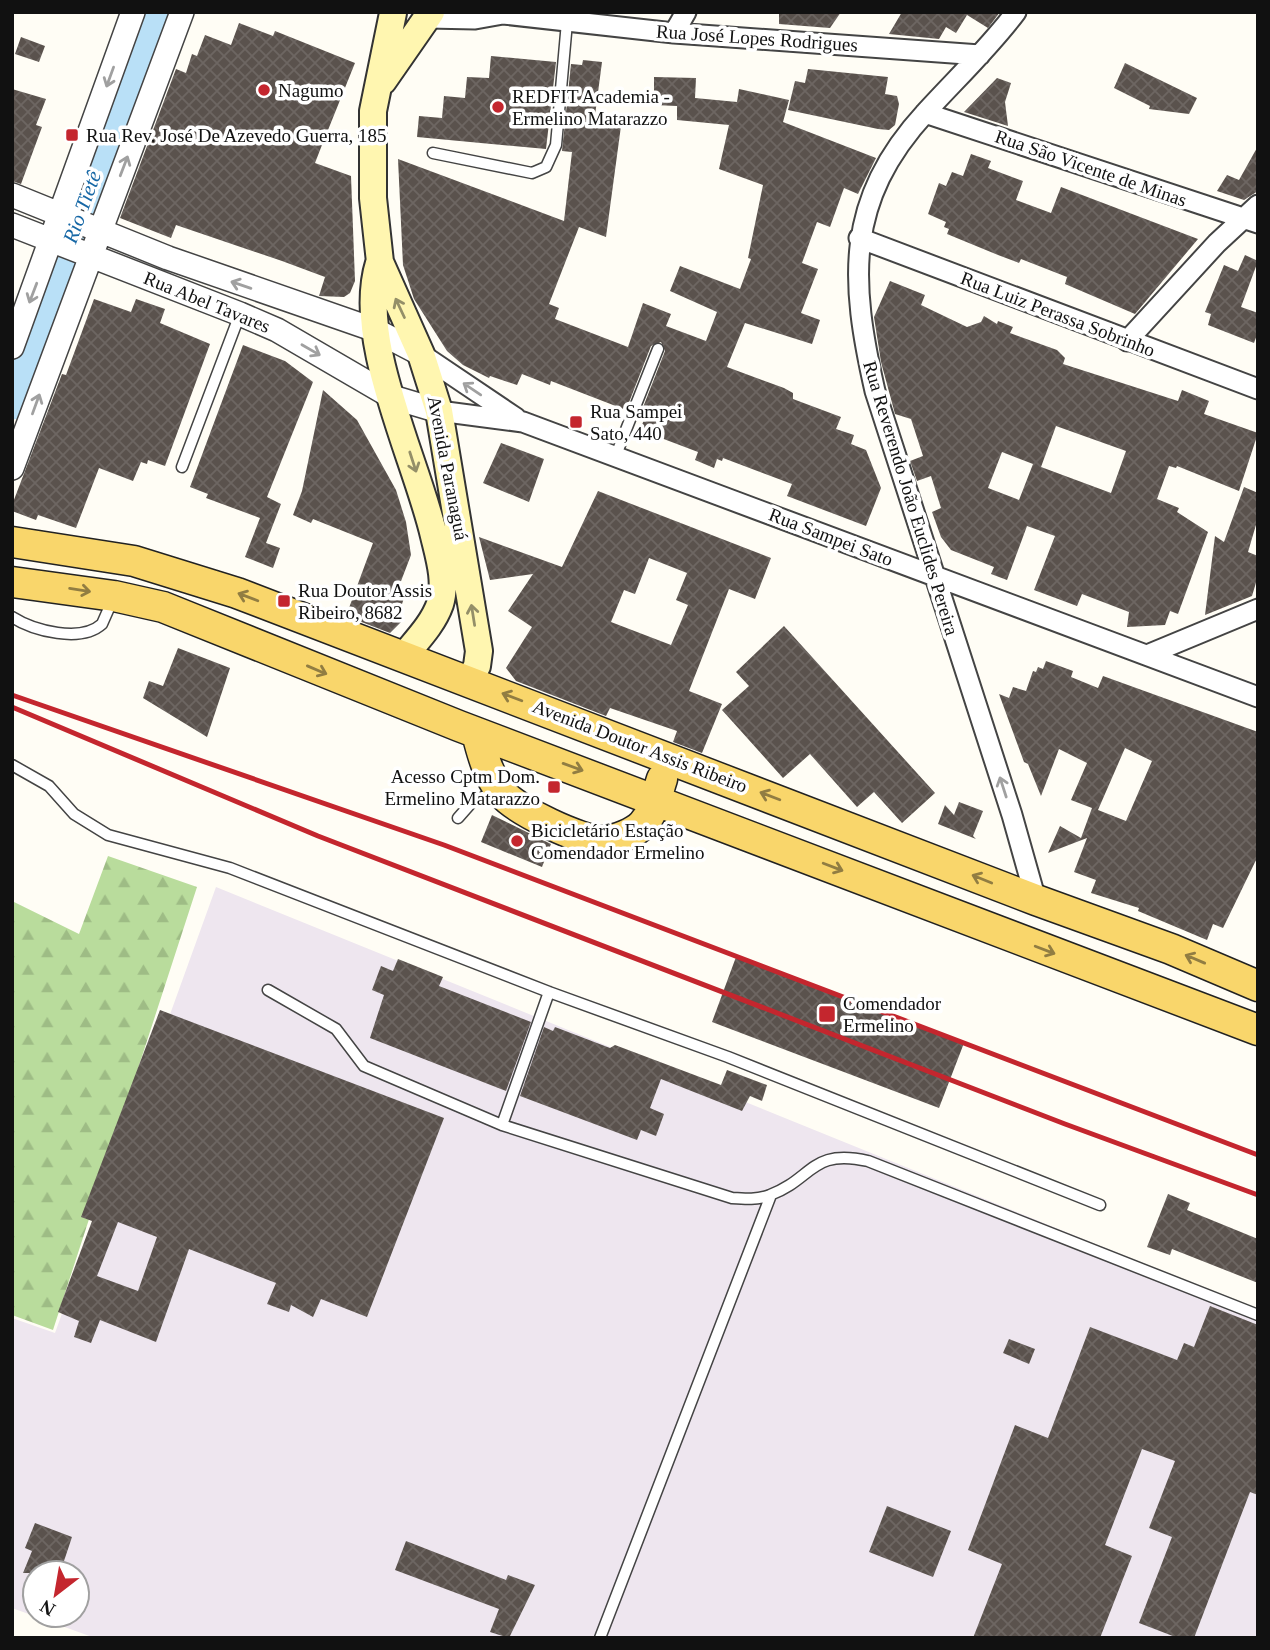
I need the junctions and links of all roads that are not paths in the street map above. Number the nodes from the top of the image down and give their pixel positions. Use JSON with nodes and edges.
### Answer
{"nodes":[{"id":1,"x":133,"y":12,"type":"edge"},
{"id":2,"x":182,"y":12,"type":"edge"},
{"id":3,"x":686,"y":12,"type":"edge"},
{"id":4,"x":1016,"y":12,"type":"edge"},
{"id":5,"x":393,"y":13,"type":"edge"},
{"id":6,"x":497,"y":13,"type":"edge"},
{"id":7,"x":428,"y":17,"type":"edge"},
{"id":8,"x":593,"y":18,"type":"edge"},
{"id":9,"x":567,"y":22,"type":"junction"},
{"id":10,"x":674,"y":33,"type":"junction"},
{"id":11,"x":980,"y":55,"type":"junction"},
{"id":12,"x":378,"y":88,"type":"junction"},
{"id":13,"x":925,"y":113,"type":"junction"},
{"id":14,"x":433,"y":153,"type":"dead end"},
{"id":15,"x":12,"y":195,"type":"edge"},
{"id":16,"x":1258,"y":205,"type":"edge"},
{"id":17,"x":64,"y":215,"type":"junction"},
{"id":18,"x":1250,"y":221,"type":"edge"},
{"id":19,"x":12,"y":225,"type":"edge"},
{"id":20,"x":97,"y":229,"type":"junction"},
{"id":21,"x":859,"y":238,"type":"junction"},
{"id":22,"x":55,"y":241,"type":"junction"},
{"id":23,"x":88,"y":255,"type":"junction"},
{"id":24,"x":380,"y":262,"type":"junction"},
{"id":25,"x":284,"y":299,"type":"junction"},
{"id":26,"x":240,"y":314,"type":"junction"},
{"id":27,"x":277,"y":330,"type":"junction"},
{"id":28,"x":375,"y":330,"type":"junction"},
{"id":29,"x":1127,"y":341,"type":"junction"},
{"id":30,"x":12,"y":347,"type":"edge"},
{"id":31,"x":658,"y":349,"type":"dead end"},
{"id":32,"x":421,"y":354,"type":"junction"},
{"id":33,"x":1258,"y":389,"type":"edge"},
{"id":34,"x":392,"y":397,"type":"junction"},
{"id":35,"x":439,"y":411,"type":"junction"},
{"id":36,"x":523,"y":422,"type":"junction"},
{"id":37,"x":616,"y":455,"type":"junction"},
{"id":38,"x":182,"y":467,"type":"dead end"},
{"id":39,"x":12,"y":468,"type":"edge"},
{"id":40,"x":12,"y":542,"type":"edge"},
{"id":41,"x":933,"y":576,"type":"junction"},
{"id":42,"x":12,"y":582,"type":"edge"},
{"id":43,"x":114,"y":596,"type":"junction"},
{"id":44,"x":1258,"y":609,"type":"edge"},
{"id":45,"x":12,"y":617,"type":"edge"},
{"id":46,"x":1147,"y":654,"type":"junction"},
{"id":47,"x":404,"y":656,"type":"junction"},
{"id":48,"x":470,"y":681,"type":"junction"},
{"id":49,"x":1258,"y":697,"type":"edge"},
{"id":50,"x":394,"y":701,"type":"junction"},
{"id":51,"x":477,"y":733,"type":"junction"},
{"id":52,"x":669,"y":759,"type":"junction"},
{"id":53,"x":12,"y":765,"type":"edge"},
{"id":54,"x":500,"y":791,"type":"junction"},
{"id":55,"x":656,"y":798,"type":"junction"},
{"id":56,"x":458,"y":818,"type":"dead end"},
{"id":57,"x":1036,"y":900,"type":"junction"},
{"id":58,"x":1258,"y":986,"type":"edge"},
{"id":59,"x":268,"y":990,"type":"dead end"},
{"id":60,"x":549,"y":992,"type":"junction"},
{"id":61,"x":1258,"y":1030,"type":"edge"},
{"id":62,"x":502,"y":1125,"type":"junction"},
{"id":63,"x":771,"y":1195,"type":"junction"},
{"id":64,"x":1100,"y":1205,"type":"dead end"},
{"id":65,"x":1258,"y":1315,"type":"edge"},
{"id":66,"x":600,"y":1638,"type":"edge"}],
"edges":[{"from":1,"to":17,"type":"street","one_way":true},
{"from":20,"to":2,"type":"street","one_way":true},
{"from":3,"to":10,"type":"street"},
{"from":4,"to":11,"type":"street","name":"Rua Reverendo João Euclides Pereira"},
{"from":5,"to":7,"type":"main road"},
{"from":5,"to":12,"type":"main road","name":"Avenida Paranaguá"},
{"from":6,"to":7,"type":"street","name":"Rua José Lopes Rodrigues"},
{"from":6,"to":9,"type":"street","name":"Rua José Lopes Rodrigues"},
{"from":7,"to":12,"type":"main road","name":"Avenida Paranaguá"},
{"from":8,"to":9,"type":"street","name":"Rua José Lopes Rodrigues"},
{"from":8,"to":10,"type":"street","name":"Rua José Lopes Rodrigues"},
{"from":9,"to":14,"type":"lane"},
{"from":10,"to":11,"type":"street","name":"Rua José Lopes Rodrigues"},
{"from":11,"to":13,"type":"street","name":"Rua Reverendo João Euclides Pereira"},
{"from":12,"to":24,"type":"main road","name":"Avenida Paranaguá"},
{"from":13,"to":18,"type":"street","name":"Rua São Vicente de Minas"},
{"from":13,"to":21,"type":"street","name":"Rua Reverendo João Euclides Pereira"},
{"from":15,"to":17,"type":"street","name":"Rua Abel Tavares"},
{"from":16,"to":18,"type":"street"},
{"from":17,"to":20,"type":"street","name":"Rua Abel Tavares"},
{"from":17,"to":22,"type":"street"},
{"from":18,"to":29,"type":"street"},
{"from":19,"to":22,"type":"street","name":"Rua Abel Tavares"},
{"from":20,"to":23,"type":"street"},
{"from":25,"to":20,"type":"street","name":"Rua Abel Tavares","one_way":true},
{"from":21,"to":29,"type":"street","name":"Rua Luiz Perassa Sobrinho"},
{"from":21,"to":41,"type":"street","name":"Rua Reverendo João Euclides Pereira"},
{"from":22,"to":23,"type":"street","name":"Rua Abel Tavares"},
{"from":22,"to":30,"type":"street","one_way":true},
{"from":23,"to":26,"type":"street","name":"Rua Abel Tavares"},
{"from":39,"to":23,"type":"street","one_way":true},
{"from":24,"to":28,"type":"main road","name":"Avenida Paranaguá"},
{"from":32,"to":24,"type":"main road","name":"Avenida Paranaguá","one_way":true},
{"from":25,"to":27,"type":"street"},
{"from":25,"to":28,"type":"street","name":"Rua Abel Tavares"},
{"from":26,"to":27,"type":"street","name":"Rua Abel Tavares"},
{"from":26,"to":38,"type":"lane"},
{"from":27,"to":34,"type":"street","name":"Rua Abel Tavares","one_way":true},
{"from":28,"to":32,"type":"street","name":"Rua Abel Tavares"},
{"from":28,"to":34,"type":"main road","name":"Avenida Paranaguá"},
{"from":29,"to":33,"type":"street","name":"Rua Luiz Perassa Sobrinho"},
{"from":31,"to":37,"type":"lane"},
{"from":32,"to":35,"type":"main road","name":"Avenida Paranaguá"},
{"from":36,"to":32,"type":"street","name":"Rua Sampei Sato","one_way":true},
{"from":34,"to":35,"type":"street","name":"Rua Abel Tavares"},
{"from":34,"to":47,"type":"main road","name":"Avenida Paranaguá","one_way":true},
{"from":35,"to":36,"type":"street","name":"Rua Sampei Sato"},
{"from":48,"to":35,"type":"main road","name":"Avenida Paranaguá","one_way":true},
{"from":36,"to":37,"type":"street","name":"Rua Sampei Sato"},
{"from":37,"to":41,"type":"street","name":"Rua Sampei Sato"},
{"from":47,"to":40,"type":"main road","name":"Avenida Doutor Assis Ribeiro","one_way":true},
{"from":41,"to":46,"type":"street","name":"Rua Sampei Sato"},
{"from":57,"to":41,"type":"street","name":"Rua Reverendo João Euclides Pereira","one_way":true},
{"from":42,"to":43,"type":"main road","one_way":true},
{"from":43,"to":45,"type":"lane"},
{"from":43,"to":50,"type":"main road","one_way":true},
{"from":44,"to":46,"type":"street"},
{"from":46,"to":49,"type":"street","name":"Rua Sampei Sato"},
{"from":47,"to":48,"type":"main road","name":"Avenida Doutor Assis Ribeiro"},
{"from":48,"to":50,"type":"main road"},
{"from":52,"to":48,"type":"main road","name":"Avenida Doutor Assis Ribeiro","one_way":true},
{"from":50,"to":51,"type":"main road"},
{"from":51,"to":54,"type":"main road"},
{"from":51,"to":55,"type":"main road","one_way":true},
{"from":52,"to":55,"type":"main road"},
{"from":57,"to":52,"type":"main road","name":"Avenida Doutor Assis Ribeiro","one_way":true},
{"from":53,"to":60,"type":"lane"},
{"from":54,"to":55,"type":"main road"},
{"from":54,"to":56,"type":"lane"},
{"from":55,"to":61,"type":"main road","one_way":true},
{"from":58,"to":57,"type":"main road","name":"Avenida Doutor Assis Ribeiro","one_way":true},
{"from":59,"to":62,"type":"lane"},
{"from":60,"to":62,"type":"lane"},
{"from":60,"to":64,"type":"lane"},
{"from":62,"to":63,"type":"lane"},
{"from":63,"to":65,"type":"lane"},
{"from":63,"to":66,"type":"lane"}]}
